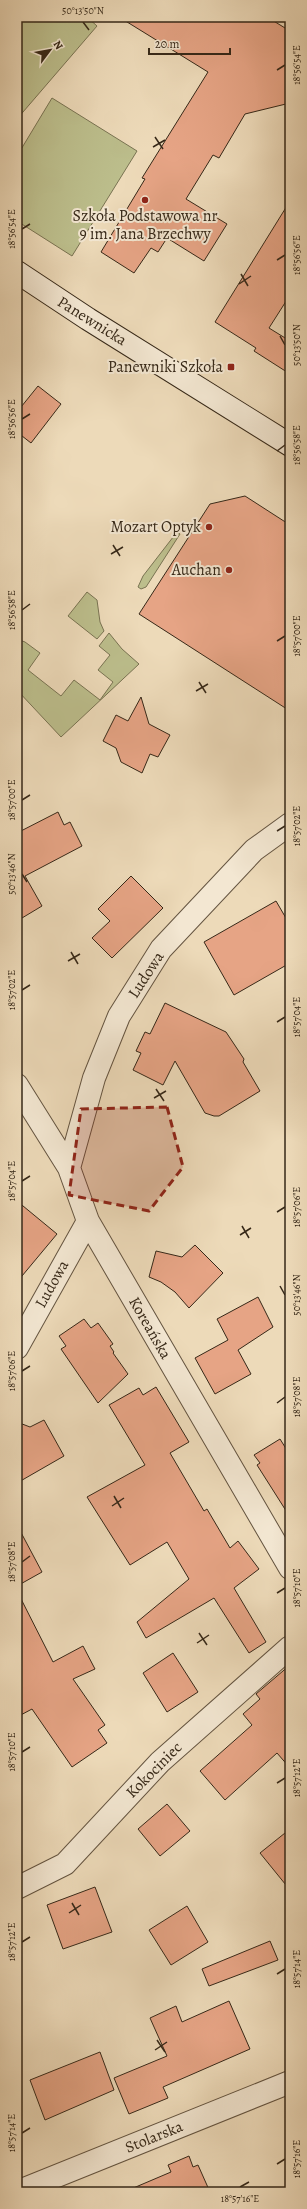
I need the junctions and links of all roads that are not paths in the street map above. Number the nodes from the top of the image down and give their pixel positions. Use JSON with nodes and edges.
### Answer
{"nodes":[{"id":1,"x":17,"y":272,"type":"edge"},
{"id":2,"x":290,"y":445,"type":"edge"},
{"id":3,"x":290,"y":824,"type":"edge"},
{"id":4,"x":17,"y":1085,"type":"edge"},
{"id":5,"x":69,"y":1168,"type":"junction"},
{"id":6,"x":88,"y":1221,"type":"junction"},
{"id":7,"x":17,"y":1348,"type":"edge"},
{"id":8,"x":290,"y":1568,"type":"edge"},
{"id":9,"x":290,"y":1648,"type":"edge"},
{"id":10,"x":17,"y":1888,"type":"edge"},
{"id":11,"x":290,"y":2082,"type":"edge"},
{"id":12,"x":17,"y":2192,"type":"edge"}],
"edges":[{"from":1,"to":2,"type":"street","name":"Panewnicka"},
{"from":3,"to":5,"type":"street","name":"Ludowa"},
{"from":4,"to":5,"type":"street","name":"Koreańska"},
{"from":5,"to":6,"type":"street","name":"Koreańska"},
{"from":6,"to":7,"type":"street","name":"Ludowa"},
{"from":6,"to":8,"type":"street","name":"Koreańska"},
{"from":9,"to":10,"type":"street","name":"Kokociniec"},
{"from":11,"to":12,"type":"street","name":"Stolarska"}]}
